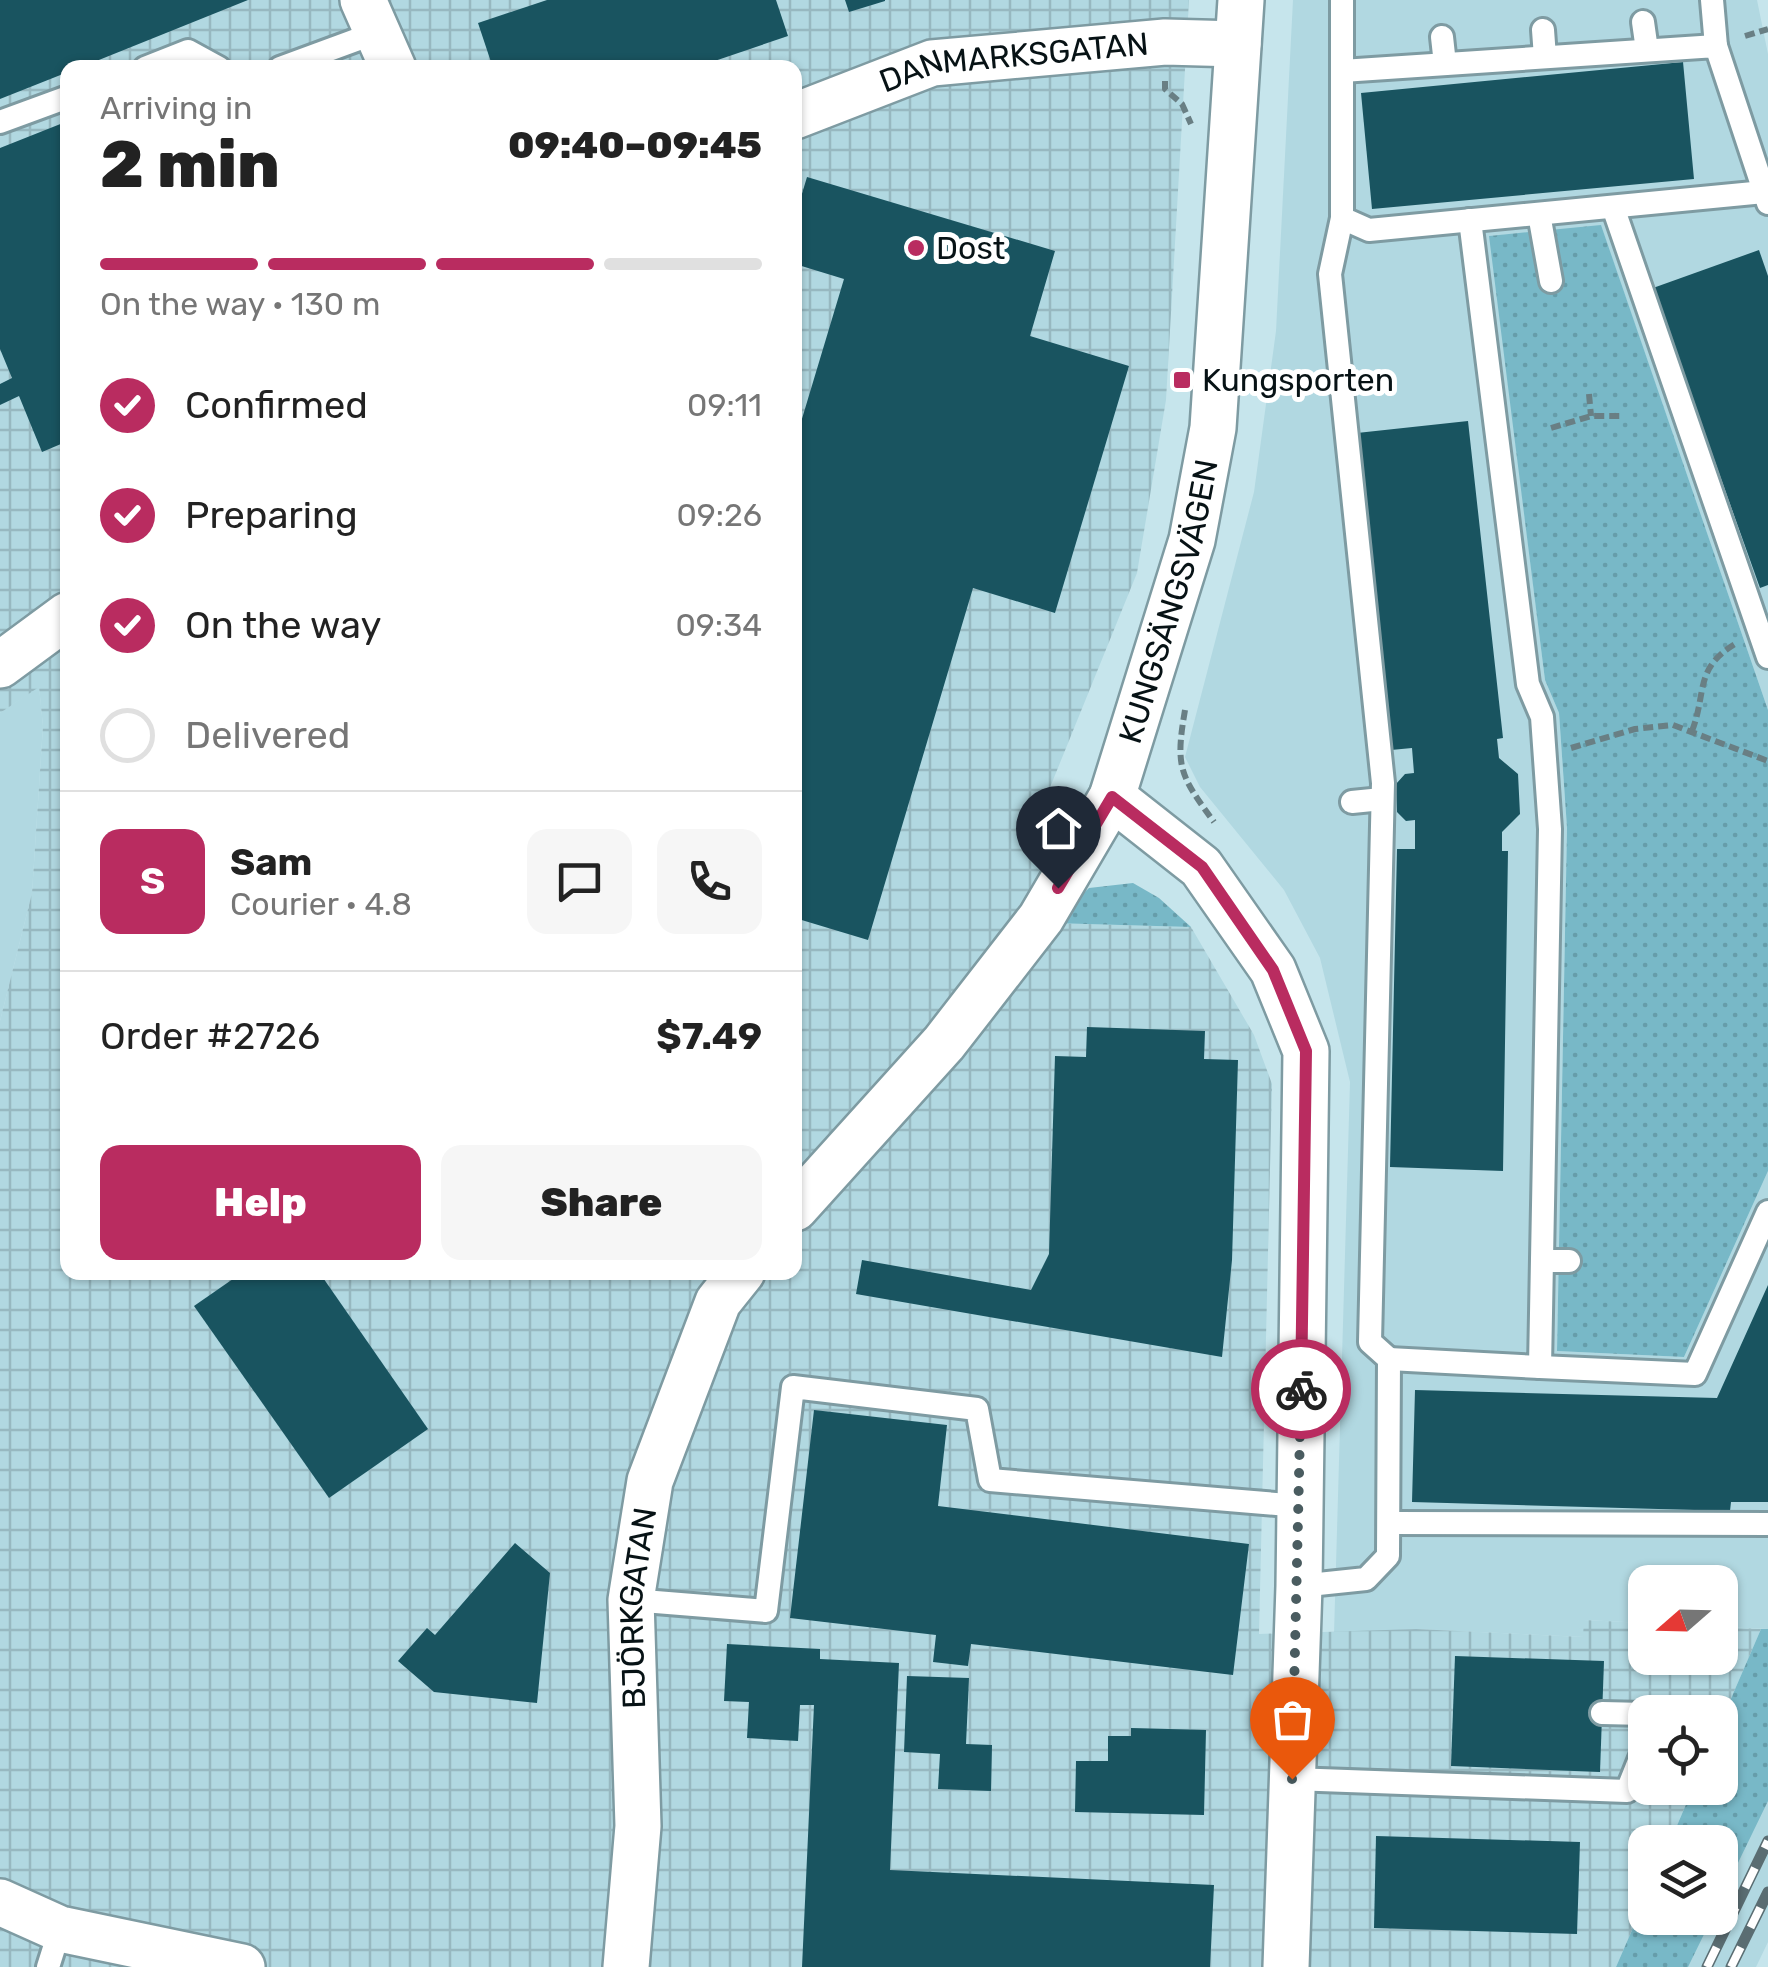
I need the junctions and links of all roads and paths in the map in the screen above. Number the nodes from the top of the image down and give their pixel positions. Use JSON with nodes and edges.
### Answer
{"nodes":[{"id":1,"x":1241,"y":0,"type":"edge"},
{"id":2,"x":1342,"y":0,"type":"edge"},
{"id":3,"x":1712,"y":0,"type":"edge"},
{"id":4,"x":1643,"y":22,"type":"dead end"},
{"id":5,"x":1543,"y":30,"type":"dead end"},
{"id":6,"x":377,"y":34,"type":"edge"},
{"id":7,"x":1442,"y":37,"type":"dead end"},
{"id":8,"x":1238,"y":44,"type":"junction"},
{"id":9,"x":1716,"y":46,"type":"junction"},
{"id":10,"x":1646,"y":50,"type":"junction"},
{"id":11,"x":1545,"y":57,"type":"junction"},
{"id":12,"x":165,"y":60,"type":"edge"},
{"id":13,"x":204,"y":60,"type":"edge"},
{"id":14,"x":303,"y":60,"type":"edge"},
{"id":15,"x":1444,"y":64,"type":"junction"},
{"id":16,"x":1342,"y":71,"type":"junction"},
{"id":17,"x":60,"y":100,"type":"edge"},
{"id":18,"x":802,"y":113,"type":"edge"},
{"id":19,"x":0,"y":122,"type":"edge"},
{"id":20,"x":1766,"y":197,"type":"edge"},
{"id":21,"x":1613,"y":207,"type":"junction"},
{"id":22,"x":1539,"y":214,"type":"junction"},
{"id":23,"x":1342,"y":218,"type":"junction"},
{"id":24,"x":1470,"y":220,"type":"junction"},
{"id":25,"x":1551,"y":281,"type":"dead end"},
{"id":26,"x":1589,"y":394,"type":"dead end"},
{"id":27,"x":1591,"y":416,"type":"junction"},
{"id":28,"x":1620,"y":416,"type":"dead end"},
{"id":29,"x":1551,"y":428,"type":"dead end"},
{"id":30,"x":1354,"y":508,"type":"junction"},
{"id":31,"x":1330,"y":512,"type":"dead end"},
{"id":32,"x":60,"y":621,"type":"edge"},
{"id":33,"x":1764,"y":632,"type":"edge"},
{"id":34,"x":1768,"y":657,"type":"edge"},
{"id":35,"x":0,"y":665,"type":"edge"},
{"id":36,"x":1692,"y":732,"type":"junction"},
{"id":37,"x":1544,"y":750,"type":"junction"},
{"id":38,"x":1768,"y":761,"type":"edge"},
{"id":39,"x":1112,"y":797,"type":"junction"},
{"id":40,"x":1382,"y":799,"type":"junction"},
{"id":41,"x":1352,"y":802,"type":"dead end"},
{"id":42,"x":802,"y":1200,"type":"edge"},
{"id":43,"x":1768,"y":1212,"type":"edge"},
{"id":44,"x":1570,"y":1261,"type":"dead end"},
{"id":45,"x":1542,"y":1262,"type":"junction"},
{"id":46,"x":736,"y":1280,"type":"edge"},
{"id":47,"x":1389,"y":1359,"type":"junction"},
{"id":48,"x":1540,"y":1367,"type":"junction"},
{"id":49,"x":1300,"y":1506,"type":"junction"},
{"id":50,"x":1389,"y":1523,"type":"junction"},
{"id":51,"x":1768,"y":1524,"type":"edge"},
{"id":52,"x":1299,"y":1586,"type":"junction"},
{"id":53,"x":631,"y":1600,"type":"junction"},
{"id":54,"x":1602,"y":1713,"type":"dead end"},
{"id":55,"x":1628,"y":1714,"type":"edge"},
{"id":56,"x":1292,"y":1779,"type":"junction"},
{"id":57,"x":1628,"y":1789,"type":"edge"},
{"id":58,"x":0,"y":1902,"type":"edge"},
{"id":59,"x":54,"y":1948,"type":"edge"},
{"id":60,"x":242,"y":1967,"type":"edge"},
{"id":61,"x":626,"y":1967,"type":"edge"},
{"id":62,"x":1286,"y":1967,"type":"edge"}],
"edges":[{"from":1,"to":8,"type":"street","name":"KUNGSÄNGSVÄGEN"},
{"from":2,"to":16,"type":"lane"},
{"from":3,"to":9,"type":"lane"},
{"from":4,"to":10,"type":"lane"},
{"from":5,"to":11,"type":"lane"},
{"from":6,"to":14,"type":"lane"},
{"from":7,"to":15,"type":"lane"},
{"from":8,"to":18,"type":"street","name":"DANMARKSGATAN"},
{"from":8,"to":39,"type":"street","name":"KUNGSÄNGSVÄGEN"},
{"from":9,"to":10,"type":"lane"},
{"from":9,"to":20,"type":"lane"},
{"from":10,"to":11,"type":"lane"},
{"from":11,"to":15,"type":"lane"},
{"from":12,"to":13,"type":"lane"},
{"from":15,"to":16,"type":"lane"},
{"from":16,"to":23,"type":"lane"},
{"from":17,"to":19,"type":"lane"},
{"from":20,"to":21,"type":"lane"},
{"from":21,"to":22,"type":"lane"},
{"from":21,"to":33,"type":"lane"},
{"from":22,"to":24,"type":"lane"},
{"from":22,"to":25,"type":"lane"},
{"from":23,"to":24,"type":"lane"},
{"from":23,"to":30,"type":"lane"},
{"from":24,"to":37,"type":"lane"},
{"from":26,"to":27,"type":"path"},
{"from":27,"to":28,"type":"path"},
{"from":27,"to":29,"type":"path"},
{"from":30,"to":31,"type":"lane"},
{"from":30,"to":40,"type":"lane"},
{"from":32,"to":35,"type":"street"},
{"from":33,"to":34,"type":"lane"},
{"from":33,"to":36,"type":"path"},
{"from":36,"to":37,"type":"path"},
{"from":36,"to":38,"type":"path"},
{"from":37,"to":45,"type":"lane"},
{"from":39,"to":42,"type":"street"},
{"from":39,"to":49,"type":"street"},
{"from":40,"to":41,"type":"lane"},
{"from":40,"to":47,"type":"lane"},
{"from":43,"to":48,"type":"lane"},
{"from":44,"to":45,"type":"lane"},
{"from":45,"to":48,"type":"lane"},
{"from":46,"to":53,"type":"street","name":"BJÖRKGATAN"},
{"from":47,"to":48,"type":"lane"},
{"from":47,"to":50,"type":"lane"},
{"from":49,"to":52,"type":"street"},
{"from":49,"to":53,"type":"lane"},
{"from":50,"to":51,"type":"lane"},
{"from":50,"to":52,"type":"lane"},
{"from":52,"to":56,"type":"street"},
{"from":53,"to":61,"type":"street","name":"BJÖRKGATAN"},
{"from":54,"to":55,"type":"lane"},
{"from":56,"to":57,"type":"lane"},
{"from":56,"to":62,"type":"street"},
{"from":58,"to":59,"type":"street"},
{"from":59,"to":60,"type":"street"}]}
